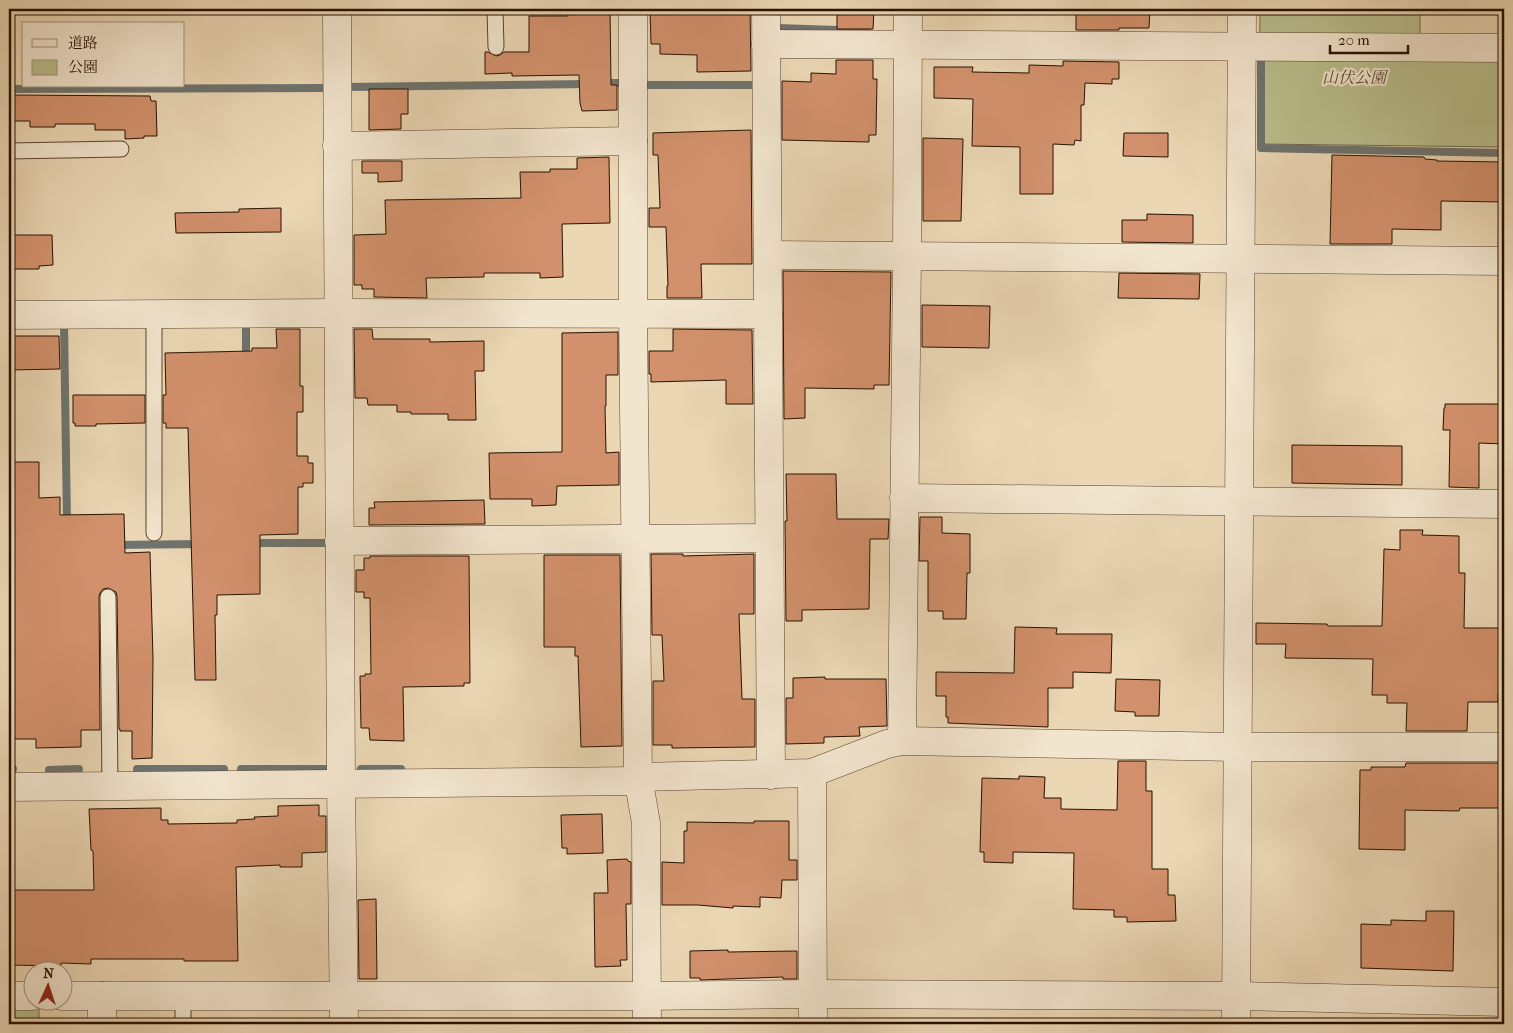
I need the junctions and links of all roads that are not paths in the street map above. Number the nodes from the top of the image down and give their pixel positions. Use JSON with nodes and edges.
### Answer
{"nodes":[{"id":1,"x":337,"y":9,"type":"edge"},
{"id":2,"x":496,"y":9,"type":"edge"},
{"id":3,"x":633,"y":9,"type":"edge"},
{"id":4,"x":766,"y":9,"type":"edge"},
{"id":5,"x":908,"y":9,"type":"edge"},
{"id":6,"x":1242,"y":9,"type":"edge"},
{"id":7,"x":766,"y":44,"type":"junction"},
{"id":8,"x":907,"y":45,"type":"junction"},
{"id":9,"x":1242,"y":47,"type":"junction"},
{"id":10,"x":496,"y":48,"type":"dead end"},
{"id":11,"x":1504,"y":48,"type":"edge"},
{"id":12,"x":633,"y":141,"type":"junction"},
{"id":13,"x":337,"y":146,"type":"junction"},
{"id":14,"x":121,"y":149,"type":"dead end"},
{"id":15,"x":9,"y":151,"type":"edge"},
{"id":16,"x":768,"y":255,"type":"junction"},
{"id":17,"x":907,"y":256,"type":"junction"},
{"id":18,"x":1240,"y":258,"type":"junction"},
{"id":19,"x":1504,"y":261,"type":"edge"},
{"id":20,"x":338,"y":313,"type":"junction"},
{"id":21,"x":154,"y":314,"type":"junction"},
{"id":22,"x":633,"y":314,"type":"junction"},
{"id":23,"x":768,"y":314,"type":"junction"},
{"id":24,"x":9,"y":315,"type":"edge"},
{"id":25,"x":904,"y":498,"type":"junction"},
{"id":26,"x":1239,"y":501,"type":"junction"},
{"id":27,"x":1504,"y":504,"type":"edge"},
{"id":28,"x":154,"y":533,"type":"dead end"},
{"id":29,"x":769,"y":538,"type":"junction"},
{"id":30,"x":636,"y":539,"type":"junction"},
{"id":31,"x":340,"y":541,"type":"junction"},
{"id":32,"x":108,"y":597,"type":"dead end"},
{"id":33,"x":902,"y":741,"type":"junction"},
{"id":34,"x":1237,"y":747,"type":"junction"},
{"id":35,"x":1504,"y":747,"type":"edge"},
{"id":36,"x":812,"y":773,"type":"junction"},
{"id":37,"x":771,"y":775,"type":"junction"},
{"id":38,"x":638,"y":779,"type":"junction"},
{"id":39,"x":341,"y":784,"type":"junction"},
{"id":40,"x":110,"y":786,"type":"junction"},
{"id":41,"x":9,"y":787,"type":"edge"},
{"id":42,"x":813,"y":994,"type":"junction"},
{"id":43,"x":9,"y":996,"type":"edge"},
{"id":44,"x":22,"y":996,"type":"edge"},
{"id":45,"x":72,"y":996,"type":"edge"},
{"id":46,"x":102,"y":996,"type":"junction"},
{"id":47,"x":647,"y":996,"type":"junction"},
{"id":48,"x":1236,"y":996,"type":"junction"},
{"id":49,"x":183,"y":997,"type":"junction"},
{"id":50,"x":343,"y":997,"type":"junction"},
{"id":51,"x":1504,"y":1002,"type":"edge"},
{"id":52,"x":102,"y":1024,"type":"edge"},
{"id":53,"x":183,"y":1024,"type":"edge"},
{"id":54,"x":344,"y":1024,"type":"edge"},
{"id":55,"x":647,"y":1024,"type":"edge"},
{"id":56,"x":813,"y":1024,"type":"edge"},
{"id":57,"x":1236,"y":1024,"type":"edge"}],
"edges":[{"from":1,"to":13,"type":"street"},
{"from":2,"to":10,"type":"lane"},
{"from":3,"to":12,"type":"street"},
{"from":4,"to":7,"type":"street"},
{"from":5,"to":8,"type":"street"},
{"from":6,"to":9,"type":"street"},
{"from":7,"to":8,"type":"street"},
{"from":7,"to":16,"type":"street"},
{"from":8,"to":9,"type":"street"},
{"from":8,"to":17,"type":"street"},
{"from":9,"to":11,"type":"street"},
{"from":9,"to":18,"type":"street"},
{"from":12,"to":13,"type":"street"},
{"from":12,"to":22,"type":"street"},
{"from":13,"to":20,"type":"street"},
{"from":14,"to":15,"type":"lane"},
{"from":16,"to":17,"type":"street"},
{"from":16,"to":23,"type":"street"},
{"from":17,"to":18,"type":"street"},
{"from":17,"to":25,"type":"street"},
{"from":18,"to":19,"type":"street"},
{"from":18,"to":26,"type":"street"},
{"from":20,"to":21,"type":"street"},
{"from":20,"to":22,"type":"street"},
{"from":20,"to":31,"type":"street"},
{"from":21,"to":24,"type":"street"},
{"from":21,"to":28,"type":"lane"},
{"from":22,"to":23,"type":"street"},
{"from":22,"to":30,"type":"street"},
{"from":23,"to":29,"type":"street"},
{"from":25,"to":26,"type":"street"},
{"from":25,"to":33,"type":"street"},
{"from":26,"to":27,"type":"street"},
{"from":26,"to":34,"type":"street"},
{"from":29,"to":30,"type":"street"},
{"from":29,"to":37,"type":"street"},
{"from":30,"to":31,"type":"street"},
{"from":30,"to":38,"type":"street"},
{"from":31,"to":39,"type":"street"},
{"from":32,"to":40,"type":"lane"},
{"from":33,"to":34,"type":"street"},
{"from":33,"to":36,"type":"street"},
{"from":34,"to":35,"type":"street"},
{"from":34,"to":48,"type":"street"},
{"from":36,"to":37,"type":"street"},
{"from":36,"to":42,"type":"street"},
{"from":37,"to":38,"type":"street"},
{"from":38,"to":39,"type":"street"},
{"from":38,"to":47,"type":"street"},
{"from":39,"to":40,"type":"street"},
{"from":39,"to":50,"type":"street"},
{"from":40,"to":41,"type":"street"},
{"from":42,"to":47,"type":"street"},
{"from":42,"to":48,"type":"street"},
{"from":42,"to":56,"type":"street"},
{"from":43,"to":44,"type":"street"},
{"from":45,"to":46,"type":"street"},
{"from":46,"to":49,"type":"street"},
{"from":46,"to":52,"type":"street"},
{"from":47,"to":50,"type":"street"},
{"from":47,"to":55,"type":"street"},
{"from":48,"to":51,"type":"street"},
{"from":48,"to":57,"type":"street"},
{"from":49,"to":50,"type":"street"},
{"from":49,"to":53,"type":"lane"},
{"from":50,"to":54,"type":"street"}]}
